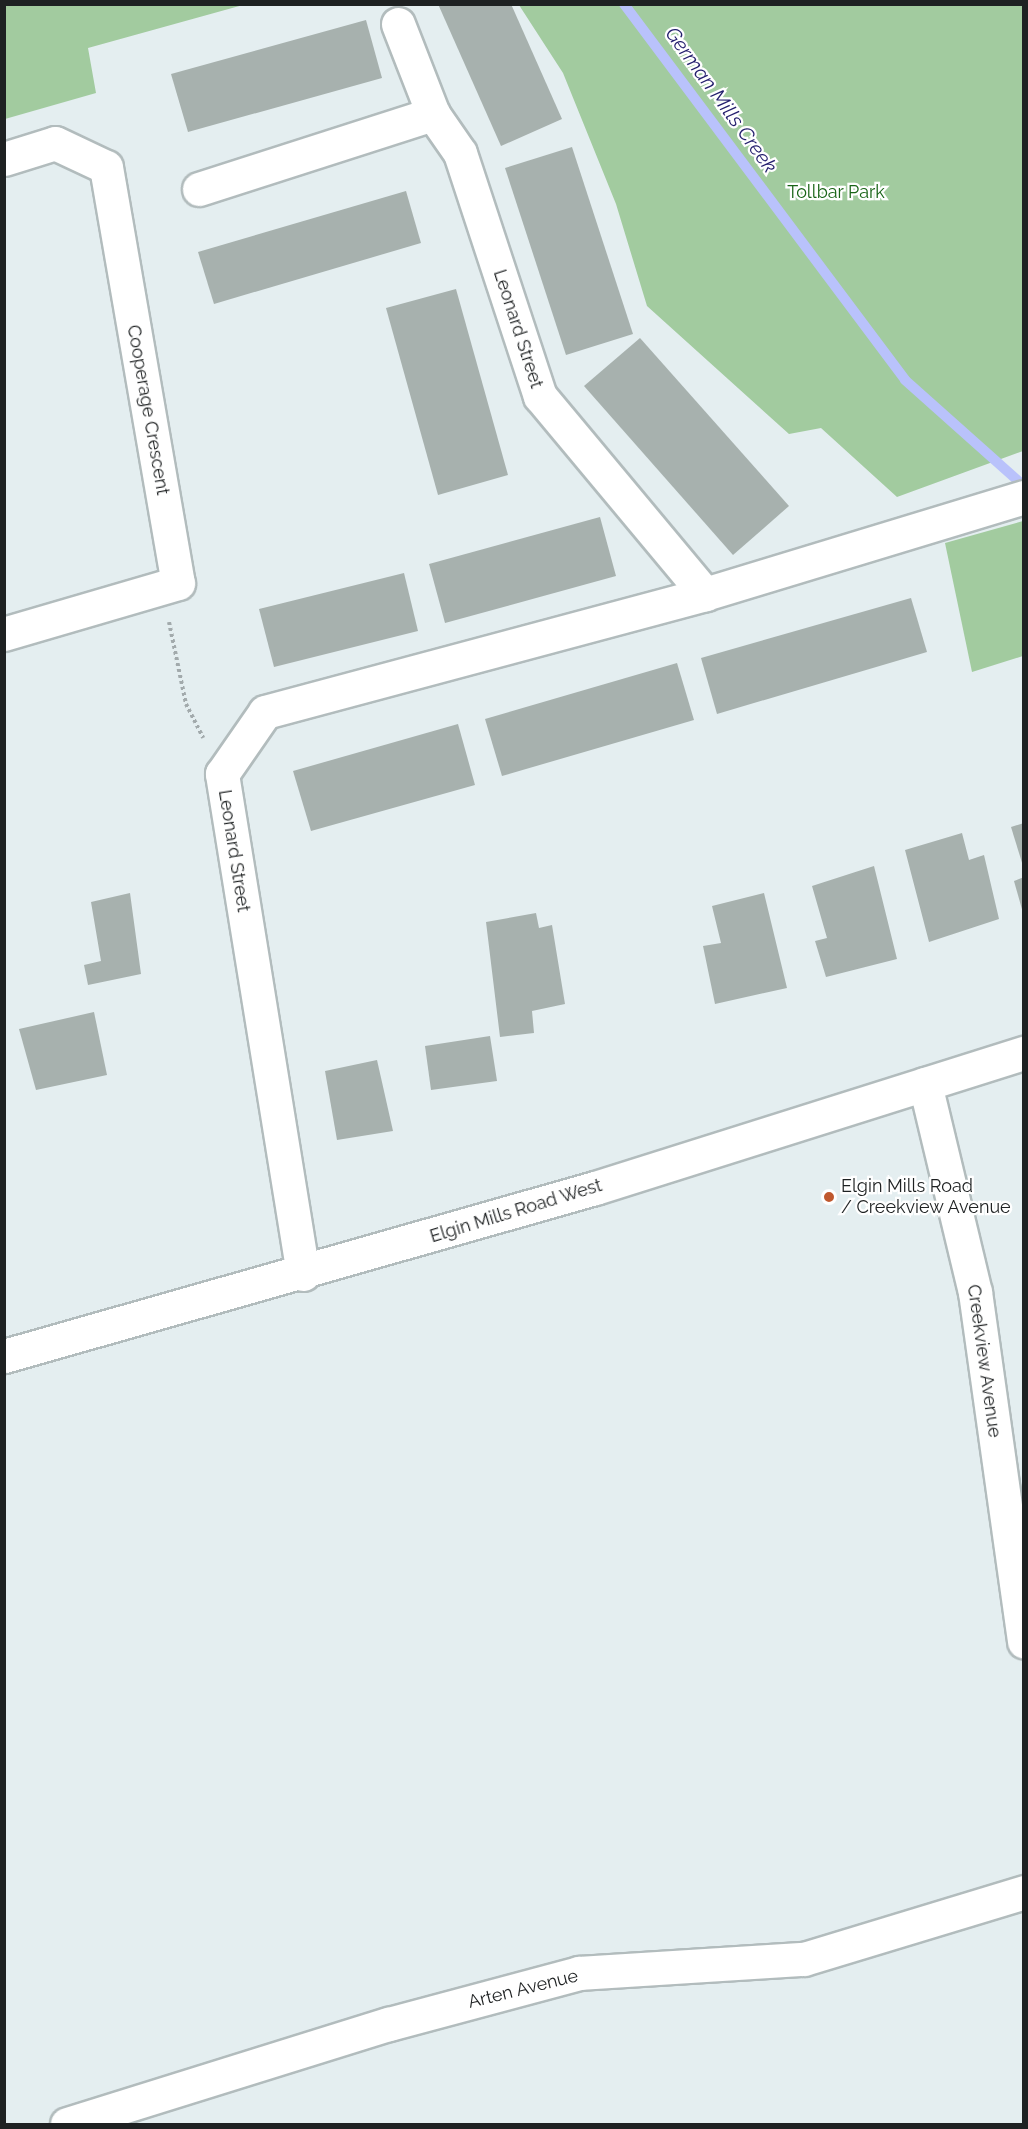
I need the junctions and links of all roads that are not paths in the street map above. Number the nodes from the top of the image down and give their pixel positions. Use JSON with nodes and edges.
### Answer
{"nodes":[{"id":1,"x":398,"y":24,"type":"dead end"},
{"id":2,"x":433,"y":114,"type":"junction"},
{"id":3,"x":4,"y":159,"type":"edge"},
{"id":4,"x":199,"y":189,"type":"dead end"},
{"id":5,"x":1023,"y":497,"type":"edge"},
{"id":6,"x":705,"y":594,"type":"junction"},
{"id":7,"x":4,"y":634,"type":"edge"},
{"id":8,"x":1023,"y":1053,"type":"edge"},
{"id":9,"x":925,"y":1084,"type":"junction"},
{"id":10,"x":303,"y":1274,"type":"junction"},
{"id":11,"x":4,"y":1356,"type":"edge"},
{"id":12,"x":1023,"y":1642,"type":"edge"},
{"id":13,"x":1023,"y":1892,"type":"edge"},
{"id":14,"x":66,"y":2124,"type":"edge"}],
"edges":[{"from":1,"to":2,"type":"street","name":"Leonard Street"},
{"from":2,"to":4,"type":"street"},
{"from":2,"to":6,"type":"street","name":"Leonard Street"},
{"from":3,"to":7,"type":"street","name":"Cooperage Crescent"},
{"from":5,"to":6,"type":"street","name":"Leonard Street"},
{"from":6,"to":10,"type":"street","name":"Leonard Street"},
{"from":8,"to":9,"type":"street","name":"Elgin Mills Road West"},
{"from":9,"to":10,"type":"street","name":"Elgin Mills Road West"},
{"from":9,"to":12,"type":"street","name":"Creekview Avenue"},
{"from":10,"to":11,"type":"street","name":"Elgin Mills Road West"},
{"from":13,"to":14,"type":"street","name":"Arten Avenue"}]}
